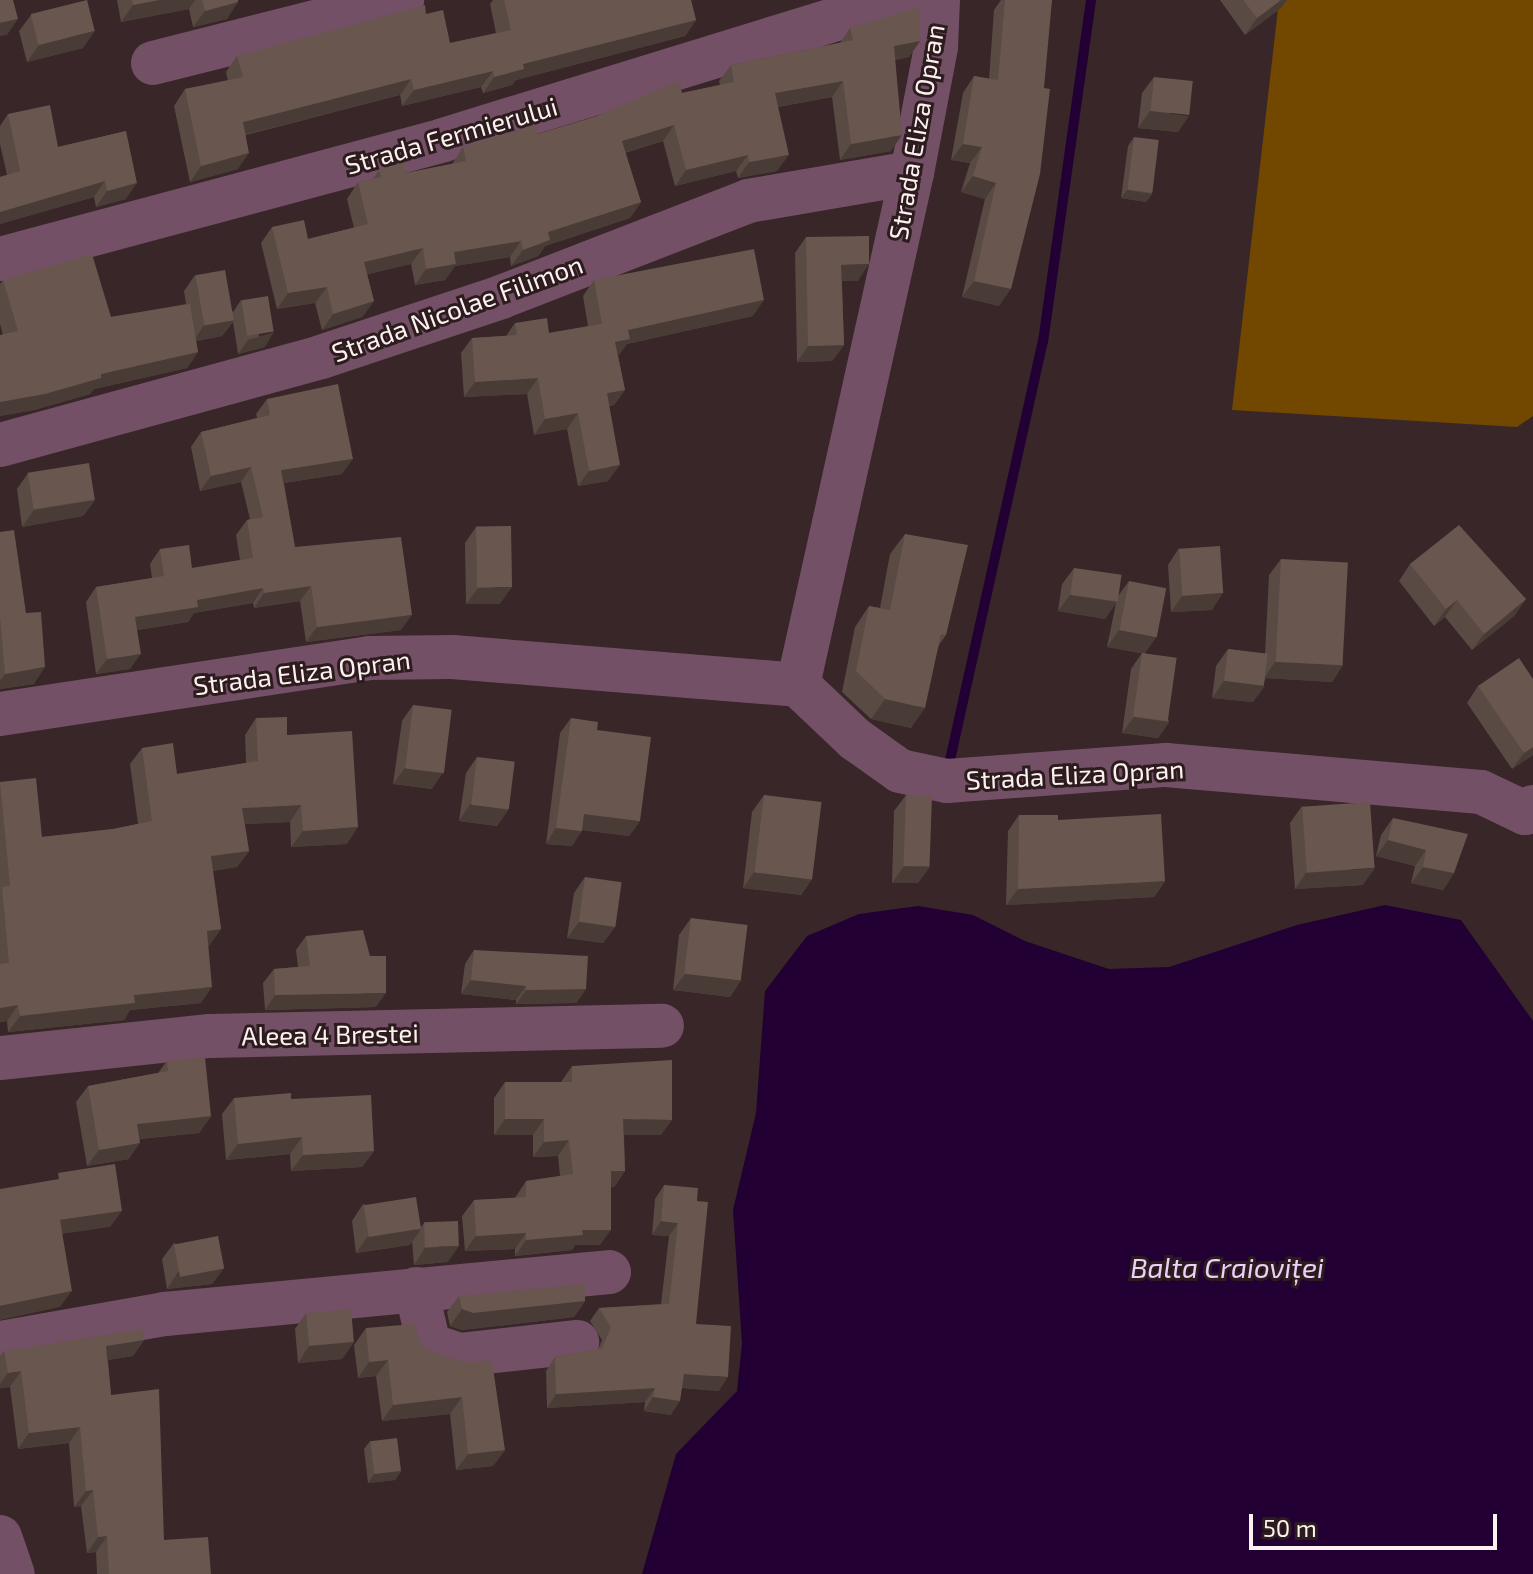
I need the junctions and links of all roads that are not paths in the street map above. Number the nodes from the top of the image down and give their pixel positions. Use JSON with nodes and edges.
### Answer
{"nodes":[{"id":1,"x":402,"y":0,"type":"edge"},
{"id":2,"x":899,"y":0,"type":"edge"},
{"id":3,"x":938,"y":0,"type":"edge"},
{"id":4,"x":153,"y":63,"type":"dead end"},
{"id":5,"x":912,"y":173,"type":"junction"},
{"id":6,"x":0,"y":259,"type":"edge"},
{"id":7,"x":0,"y":445,"type":"edge"},
{"id":8,"x":798,"y":685,"type":"junction"},
{"id":9,"x":0,"y":714,"type":"edge"},
{"id":10,"x":1533,"y":807,"type":"edge"},
{"id":11,"x":662,"y":1026,"type":"dead end"},
{"id":12,"x":0,"y":1058,"type":"edge"},
{"id":13,"x":609,"y":1272,"type":"dead end"},
{"id":14,"x":416,"y":1289,"type":"junction"},
{"id":15,"x":577,"y":1342,"type":"dead end"},
{"id":16,"x":0,"y":1343,"type":"edge"},
{"id":17,"x":0,"y":1537,"type":"edge"},
{"id":18,"x":13,"y":1574,"type":"edge"}],
"edges":[{"from":1,"to":4,"type":"street"},
{"from":2,"to":6,"type":"street","name":"Strada Fermierului"},
{"from":3,"to":5,"type":"street","name":"Strada Eliza Opran"},
{"from":5,"to":7,"type":"street","name":"Strada Nicolae Filimon"},
{"from":5,"to":8,"type":"street","name":"Strada Eliza Opran"},
{"from":8,"to":9,"type":"street","name":"Strada Eliza Opran"},
{"from":8,"to":10,"type":"street","name":"Strada Eliza Opran"},
{"from":11,"to":12,"type":"street","name":"Aleea 4 Brestei"},
{"from":13,"to":14,"type":"street"},
{"from":14,"to":15,"type":"street"},
{"from":14,"to":16,"type":"street"},
{"from":17,"to":18,"type":"street"}]}
